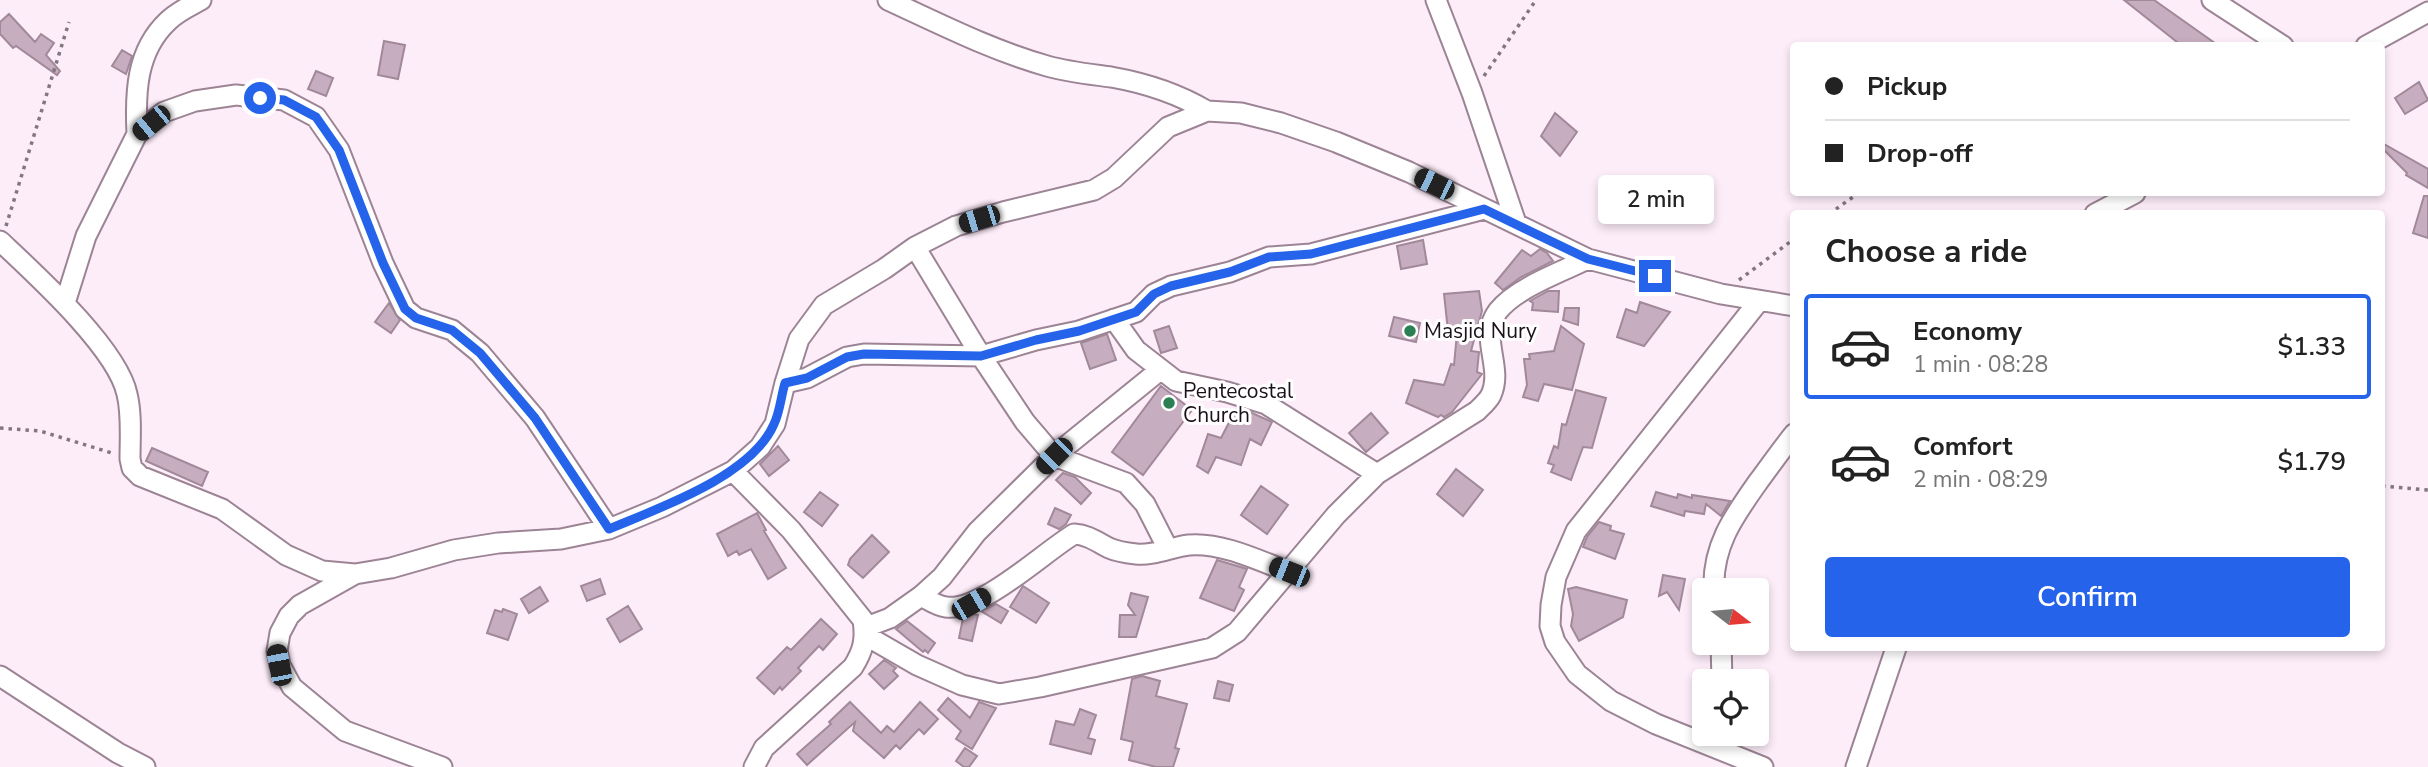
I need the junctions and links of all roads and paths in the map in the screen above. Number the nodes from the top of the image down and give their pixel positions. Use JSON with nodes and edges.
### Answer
{"nodes":[{"id":1,"x":201,"y":0,"type":"edge"},
{"id":2,"x":888,"y":0,"type":"edge"},
{"id":3,"x":1436,"y":0,"type":"edge"},
{"id":4,"x":1536,"y":0,"type":"edge"},
{"id":5,"x":2212,"y":0,"type":"edge"},
{"id":6,"x":2428,"y":12,"type":"edge"},
{"id":7,"x":69,"y":22,"type":"dead end"},
{"id":8,"x":2277,"y":42,"type":"edge"},
{"id":9,"x":2373,"y":42,"type":"edge"},
{"id":10,"x":1472,"y":93,"type":"junction"},
{"id":11,"x":1207,"y":111,"type":"junction"},
{"id":12,"x":137,"y":134,"type":"junction"},
{"id":13,"x":1854,"y":196,"type":"edge"},
{"id":14,"x":2129,"y":196,"type":"edge"},
{"id":15,"x":1484,"y":209,"type":"junction"},
{"id":16,"x":1835,"y":210,"type":"edge"},
{"id":17,"x":2103,"y":210,"type":"edge"},
{"id":18,"x":1516,"y":223,"type":"junction"},
{"id":19,"x":0,"y":241,"type":"edge"},
{"id":20,"x":1790,"y":242,"type":"edge"},
{"id":21,"x":915,"y":247,"type":"junction"},
{"id":22,"x":1588,"y":259,"type":"junction"},
{"id":23,"x":1721,"y":294,"type":"junction"},
{"id":24,"x":1759,"y":300,"type":"junction"},
{"id":25,"x":65,"y":303,"type":"junction"},
{"id":26,"x":1790,"y":305,"type":"edge"},
{"id":27,"x":1114,"y":319,"type":"junction"},
{"id":28,"x":981,"y":356,"type":"junction"},
{"id":29,"x":1160,"y":370,"type":"junction"},
{"id":30,"x":785,"y":383,"type":"junction"},
{"id":31,"x":0,"y":428,"type":"edge"},
{"id":32,"x":1790,"y":439,"type":"edge"},
{"id":33,"x":1054,"y":456,"type":"junction"},
{"id":34,"x":130,"y":459,"type":"junction"},
{"id":35,"x":733,"y":471,"type":"junction"},
{"id":36,"x":1377,"y":474,"type":"junction"},
{"id":37,"x":2385,"y":486,"type":"edge"},
{"id":38,"x":2428,"y":490,"type":"edge"},
{"id":39,"x":609,"y":529,"type":"junction"},
{"id":40,"x":1168,"y":549,"type":"junction"},
{"id":41,"x":1289,"y":572,"type":"junction"},
{"id":42,"x":355,"y":574,"type":"junction"},
{"id":43,"x":1715,"y":578,"type":"edge"},
{"id":44,"x":921,"y":596,"type":"junction"},
{"id":45,"x":865,"y":632,"type":"junction"},
{"id":46,"x":1895,"y":651,"type":"edge"},
{"id":47,"x":0,"y":676,"type":"edge"},
{"id":48,"x":1692,"y":734,"type":"edge"},
{"id":49,"x":1721,"y":746,"type":"edge"},
{"id":50,"x":1739,"y":763,"type":"edge"},
{"id":51,"x":145,"y":767,"type":"edge"},
{"id":52,"x":442,"y":767,"type":"edge"},
{"id":53,"x":754,"y":767,"type":"edge"},
{"id":54,"x":1763,"y":767,"type":"edge"},
{"id":55,"x":1856,"y":767,"type":"edge"}],
"edges":[{"from":1,"to":12,"type":"street"},
{"from":2,"to":11,"type":"street"},
{"from":3,"to":10,"type":"street"},
{"from":4,"to":10,"type":"path"},
{"from":5,"to":8,"type":"street"},
{"from":6,"to":9,"type":"street"},
{"from":7,"to":19,"type":"path"},
{"from":10,"to":18,"type":"street"},
{"from":11,"to":15,"type":"street"},
{"from":11,"to":21,"type":"street"},
{"from":12,"to":25,"type":"street"},
{"from":12,"to":39,"type":"street"},
{"from":13,"to":16,"type":"path"},
{"from":14,"to":17,"type":"street"},
{"from":15,"to":18,"type":"street"},
{"from":15,"to":27,"type":"street"},
{"from":18,"to":22,"type":"street"},
{"from":19,"to":25,"type":"street"},
{"from":20,"to":23,"type":"path"},
{"from":21,"to":28,"type":"street"},
{"from":21,"to":30,"type":"street"},
{"from":22,"to":23,"type":"street"},
{"from":22,"to":36,"type":"street"},
{"from":23,"to":24,"type":"street"},
{"from":24,"to":26,"type":"street"},
{"from":24,"to":48,"type":"street"},
{"from":25,"to":34,"type":"street"},
{"from":27,"to":28,"type":"street"},
{"from":27,"to":29,"type":"street"},
{"from":28,"to":30,"type":"street"},
{"from":28,"to":33,"type":"street"},
{"from":29,"to":33,"type":"street"},
{"from":29,"to":36,"type":"street"},
{"from":30,"to":35,"type":"street"},
{"from":31,"to":34,"type":"path"},
{"from":32,"to":43,"type":"street"},
{"from":33,"to":40,"type":"street"},
{"from":33,"to":44,"type":"street"},
{"from":34,"to":42,"type":"street"},
{"from":35,"to":39,"type":"street"},
{"from":35,"to":45,"type":"street"},
{"from":36,"to":41,"type":"street"},
{"from":37,"to":38,"type":"path"},
{"from":39,"to":42,"type":"street"},
{"from":40,"to":41,"type":"street"},
{"from":40,"to":44,"type":"street"},
{"from":41,"to":45,"type":"street"},
{"from":42,"to":52,"type":"street"},
{"from":44,"to":45,"type":"street"},
{"from":45,"to":53,"type":"street"},
{"from":46,"to":55,"type":"street"},
{"from":47,"to":51,"type":"street"},
{"from":49,"to":50,"type":"street"},
{"from":50,"to":54,"type":"street"}]}
